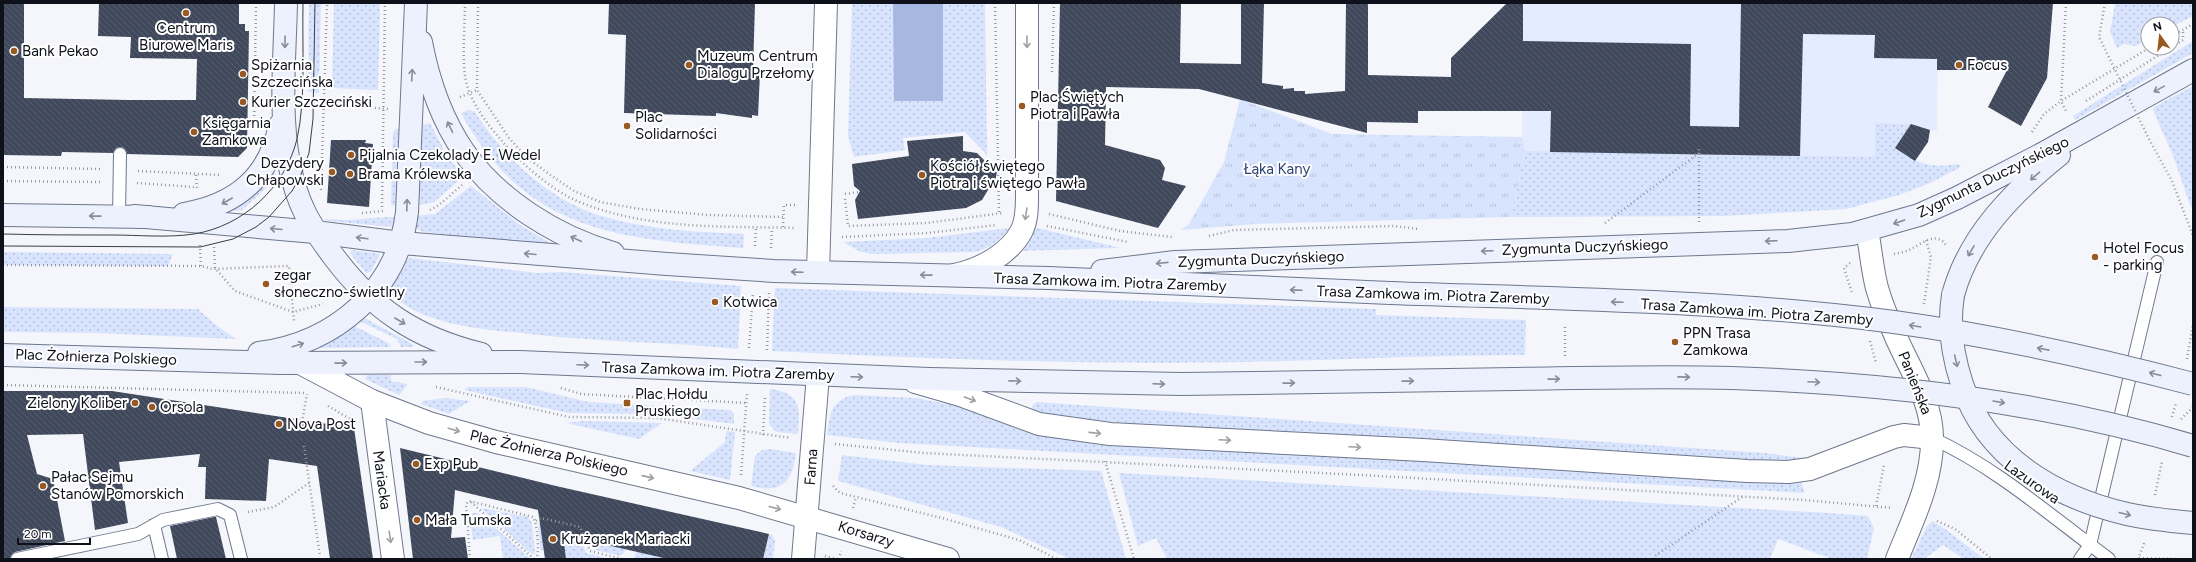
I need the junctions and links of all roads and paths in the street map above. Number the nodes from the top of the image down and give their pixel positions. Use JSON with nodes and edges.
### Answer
{"nodes":[{"id":1,"x":256,"y":3,"type":"edge"},
{"id":2,"x":286,"y":3,"type":"edge"},
{"id":3,"x":327,"y":3,"type":"edge"},
{"id":4,"x":385,"y":3,"type":"edge"},
{"id":5,"x":465,"y":3,"type":"edge"},
{"id":6,"x":478,"y":3,"type":"edge"},
{"id":7,"x":826,"y":3,"type":"edge"},
{"id":8,"x":995,"y":3,"type":"edge"},
{"id":9,"x":1027,"y":3,"type":"edge"},
{"id":10,"x":2066,"y":3,"type":"edge"},
{"id":11,"x":2105,"y":3,"type":"edge"},
{"id":12,"x":416,"y":4,"type":"edge"},
{"id":13,"x":2193,"y":24,"type":"edge"},
{"id":14,"x":2183,"y":30,"type":"junction"},
{"id":15,"x":2180,"y":32,"type":"edge"},
{"id":16,"x":2180,"y":42,"type":"edge"},
{"id":17,"x":2140,"y":53,"type":"edge"},
{"id":18,"x":2156,"y":56,"type":"edge"},
{"id":19,"x":2193,"y":70,"type":"edge"},
{"id":20,"x":2119,"y":79,"type":"junction"},
{"id":21,"x":284,"y":84,"type":"junction"},
{"id":22,"x":476,"y":90,"type":"junction"},
{"id":23,"x":471,"y":94,"type":"junction"},
{"id":24,"x":2061,"y":101,"type":"junction"},
{"id":25,"x":318,"y":104,"type":"dead end"},
{"id":26,"x":325,"y":104,"type":"junction"},
{"id":27,"x":2080,"y":105,"type":"dead end"},
{"id":28,"x":383,"y":109,"type":"junction"},
{"id":29,"x":2074,"y":109,"type":"dead end"},
{"id":30,"x":395,"y":110,"type":"dead end"},
{"id":31,"x":2097,"y":124,"type":"junction"},
{"id":32,"x":254,"y":125,"type":"dead end"},
{"id":33,"x":2030,"y":135,"type":"dead end"},
{"id":34,"x":507,"y":147,"type":"junction"},
{"id":35,"x":1699,"y":149,"type":"dead end"},
{"id":36,"x":1699,"y":153,"type":"junction"},
{"id":37,"x":120,"y":154,"type":"dead end"},
{"id":38,"x":3,"y":167,"type":"edge"},
{"id":39,"x":120,"y":170,"type":"junction"},
{"id":40,"x":480,"y":170,"type":"junction"},
{"id":41,"x":226,"y":175,"type":"dead end"},
{"id":42,"x":859,"y":192,"type":"dead end"},
{"id":43,"x":845,"y":194,"type":"dead end"},
{"id":44,"x":321,"y":195,"type":"dead end"},
{"id":45,"x":799,"y":205,"type":"dead end"},
{"id":46,"x":382,"y":207,"type":"dead end"},
{"id":47,"x":407,"y":212,"type":"junction"},
{"id":48,"x":1042,"y":212,"type":"dead end"},
{"id":49,"x":358,"y":213,"type":"dead end"},
{"id":50,"x":999,"y":213,"type":"junction"},
{"id":51,"x":1005,"y":213,"type":"dead end"},
{"id":52,"x":3,"y":215,"type":"edge"},
{"id":53,"x":126,"y":216,"type":"junction"},
{"id":54,"x":784,"y":217,"type":"junction"},
{"id":55,"x":1695,"y":222,"type":"dead end"},
{"id":56,"x":1699,"y":222,"type":"junction"},
{"id":57,"x":1707,"y":222,"type":"dead end"},
{"id":58,"x":1611,"y":224,"type":"dead end"},
{"id":59,"x":848,"y":226,"type":"dead end"},
{"id":60,"x":756,"y":227,"type":"junction"},
{"id":61,"x":772,"y":228,"type":"junction"},
{"id":62,"x":783,"y":228,"type":"junction"},
{"id":63,"x":802,"y":228,"type":"dead end"},
{"id":64,"x":1425,"y":230,"type":"dead end"},
{"id":65,"x":1867,"y":231,"type":"junction"},
{"id":66,"x":315,"y":232,"type":"junction"},
{"id":67,"x":2193,"y":236,"type":"edge"},
{"id":68,"x":1176,"y":237,"type":"dead end"},
{"id":69,"x":1204,"y":237,"type":"dead end"},
{"id":70,"x":401,"y":243,"type":"junction"},
{"id":71,"x":755,"y":252,"type":"dead end"},
{"id":72,"x":771,"y":253,"type":"dead end"},
{"id":73,"x":2157,"y":262,"type":"dead end"},
{"id":74,"x":3,"y":264,"type":"edge"},
{"id":75,"x":667,"y":264,"type":"junction"},
{"id":76,"x":215,"y":268,"type":"junction"},
{"id":77,"x":818,"y":272,"type":"junction"},
{"id":78,"x":949,"y":276,"type":"junction"},
{"id":79,"x":1049,"y":278,"type":"junction"},
{"id":80,"x":753,"y":287,"type":"dead end"},
{"id":81,"x":770,"y":287,"type":"dead end"},
{"id":82,"x":235,"y":291,"type":"dead end"},
{"id":83,"x":368,"y":297,"type":"junction"},
{"id":84,"x":749,"y":349,"type":"dead end"},
{"id":85,"x":767,"y":350,"type":"dead end"},
{"id":86,"x":298,"y":354,"type":"junction"},
{"id":87,"x":3,"y":355,"type":"edge"},
{"id":88,"x":544,"y":363,"type":"junction"},
{"id":89,"x":818,"y":375,"type":"junction"},
{"id":90,"x":892,"y":377,"type":"junction"},
{"id":91,"x":439,"y":383,"type":"dead end"},
{"id":92,"x":431,"y":384,"type":"dead end"},
{"id":93,"x":2193,"y":384,"type":"edge"},
{"id":94,"x":3,"y":385,"type":"edge"},
{"id":95,"x":559,"y":388,"type":"dead end"},
{"id":96,"x":747,"y":388,"type":"dead end"},
{"id":97,"x":765,"y":389,"type":"dead end"},
{"id":98,"x":305,"y":393,"type":"junction"},
{"id":99,"x":372,"y":401,"type":"junction"},
{"id":100,"x":747,"y":403,"type":"junction"},
{"id":101,"x":302,"y":422,"type":"dead end"},
{"id":102,"x":763,"y":434,"type":"dead end"},
{"id":103,"x":1932,"y":438,"type":"junction"},
{"id":104,"x":812,"y":441,"type":"junction"},
{"id":105,"x":836,"y":444,"type":"junction"},
{"id":106,"x":304,"y":446,"type":"dead end"},
{"id":107,"x":2193,"y":446,"type":"edge"},
{"id":108,"x":835,"y":451,"type":"dead end"},
{"id":109,"x":1105,"y":461,"type":"junction"},
{"id":110,"x":309,"y":483,"type":"junction"},
{"id":111,"x":741,"y":483,"type":"dead end"},
{"id":112,"x":833,"y":483,"type":"dead end"},
{"id":113,"x":1742,"y":497,"type":"junction"},
{"id":114,"x":469,"y":501,"type":"junction"},
{"id":115,"x":1876,"y":506,"type":"dead end"},
{"id":116,"x":1916,"y":513,"type":"junction"},
{"id":117,"x":230,"y":515,"type":"junction"},
{"id":118,"x":529,"y":515,"type":"junction"},
{"id":119,"x":808,"y":517,"type":"junction"},
{"id":120,"x":541,"y":518,"type":"junction"},
{"id":121,"x":535,"y":522,"type":"junction"},
{"id":122,"x":2193,"y":523,"type":"edge"},
{"id":123,"x":154,"y":525,"type":"junction"},
{"id":124,"x":2090,"y":545,"type":"junction"},
{"id":125,"x":825,"y":556,"type":"dead end"},
{"id":126,"x":320,"y":557,"type":"dead end"},
{"id":127,"x":17,"y":559,"type":"edge"},
{"id":128,"x":162,"y":559,"type":"edge"},
{"id":129,"x":241,"y":559,"type":"edge"},
{"id":130,"x":393,"y":559,"type":"edge"},
{"id":131,"x":470,"y":559,"type":"edge"},
{"id":132,"x":535,"y":559,"type":"edge"},
{"id":133,"x":622,"y":559,"type":"edge"},
{"id":134,"x":804,"y":559,"type":"edge"},
{"id":135,"x":835,"y":559,"type":"edge"},
{"id":136,"x":948,"y":559,"type":"edge"},
{"id":137,"x":1057,"y":559,"type":"edge"},
{"id":138,"x":1134,"y":559,"type":"edge"},
{"id":139,"x":1657,"y":559,"type":"edge"},
{"id":140,"x":1897,"y":559,"type":"edge"},
{"id":141,"x":1992,"y":559,"type":"edge"},
{"id":142,"x":2080,"y":559,"type":"edge"},
{"id":143,"x":2109,"y":559,"type":"edge"},
{"id":144,"x":2138,"y":559,"type":"edge"},
{"id":145,"x":2177,"y":559,"type":"edge"}],
"edges":[{"from":1,"to":32,"type":"path"},
{"from":2,"to":21,"type":"main road","one_way":true},
{"from":3,"to":26,"type":"path"},
{"from":4,"to":28,"type":"path"},
{"from":5,"to":23,"type":"path"},
{"from":6,"to":22,"type":"path"},
{"from":7,"to":77,"type":"street"},
{"from":8,"to":50,"type":"path"},
{"from":9,"to":78,"type":"street","one_way":true},
{"from":10,"to":24,"type":"path"},
{"from":11,"to":20,"type":"path","bridge":true},
{"from":40,"to":12,"type":"main road","name":"Trasa Zamkowa im. Piotra Zaremby","one_way":true},
{"from":47,"to":12,"type":"main road","one_way":true},
{"from":13,"to":14,"type":"path"},
{"from":14,"to":15,"type":"path"},
{"from":14,"to":16,"type":"path"},
{"from":17,"to":24,"type":"path"},
{"from":18,"to":20,"type":"path"},
{"from":19,"to":31,"type":"main road","one_way":true},
{"from":20,"to":27,"type":"path"},
{"from":20,"to":67,"type":"path","bridge":true},
{"from":21,"to":53,"type":"main road","one_way":true},
{"from":21,"to":66,"type":"main road"},
{"from":22,"to":23,"type":"path"},
{"from":22,"to":54,"type":"path"},
{"from":23,"to":34,"type":"path"},
{"from":24,"to":29,"type":"path"},
{"from":24,"to":33,"type":"path"},
{"from":25,"to":26,"type":"path"},
{"from":26,"to":28,"type":"path"},
{"from":26,"to":44,"type":"path"},
{"from":28,"to":30,"type":"path"},
{"from":28,"to":46,"type":"path"},
{"from":31,"to":65,"type":"main road","name":"Zygmunta Duczyńskiego","one_way":true},
{"from":31,"to":122,"type":"main road","one_way":true,"bridge":true},
{"from":34,"to":40,"type":"path"},
{"from":34,"to":60,"type":"path"},
{"from":35,"to":36,"type":"path"},
{"from":36,"to":56,"type":"path"},
{"from":36,"to":58,"type":"path"},
{"from":37,"to":39,"type":"lane"},
{"from":38,"to":39,"type":"path"},
{"from":39,"to":41,"type":"path"},
{"from":39,"to":53,"type":"lane"},
{"from":40,"to":47,"type":"path"},
{"from":75,"to":40,"type":"main road","name":"Trasa Zamkowa im. Piotra Zaremby","one_way":true},
{"from":42,"to":43,"type":"path"},
{"from":45,"to":54,"type":"path"},
{"from":47,"to":49,"type":"path"},
{"from":47,"to":70,"type":"main road"},
{"from":48,"to":68,"type":"path"},
{"from":50,"to":51,"type":"path"},
{"from":50,"to":59,"type":"path"},
{"from":53,"to":52,"type":"main road","one_way":true},
{"from":66,"to":53,"type":"main road","one_way":true},
{"from":54,"to":62,"type":"path"},
{"from":55,"to":56,"type":"path"},
{"from":56,"to":57,"type":"path"},
{"from":60,"to":61,"type":"path"},
{"from":60,"to":71,"type":"path"},
{"from":61,"to":62,"type":"path"},
{"from":61,"to":72,"type":"path"},
{"from":62,"to":63,"type":"path"},
{"from":64,"to":69,"type":"path"},
{"from":65,"to":79,"type":"main road","name":"Zygmunta Duczyńskiego","one_way":true},
{"from":65,"to":103,"type":"street","name":"Panieńska"},
{"from":70,"to":66,"type":"main road","one_way":true},
{"from":66,"to":83,"type":"main road"},
{"from":75,"to":70,"type":"main road","name":"Trasa Zamkowa im. Piotra Zaremby","one_way":true},
{"from":70,"to":83,"type":"main road","name":"Plac Żołnierza Polskiego"},
{"from":73,"to":124,"type":"lane"},
{"from":74,"to":76,"type":"path"},
{"from":77,"to":75,"type":"main road","name":"Trasa Zamkowa im. Piotra Zaremby","one_way":true},
{"from":76,"to":82,"type":"path"},
{"from":76,"to":86,"type":"path"},
{"from":78,"to":77,"type":"main road","name":"Trasa Zamkowa im. Piotra Zaremby","one_way":true},
{"from":78,"to":79,"type":"main road","name":"Trasa Zamkowa im. Piotra Zaremby"},
{"from":93,"to":79,"type":"main road","name":"Trasa Zamkowa im. Piotra Zaremby","one_way":true,"bridge":true},
{"from":80,"to":84,"type":"path"},
{"from":81,"to":85,"type":"path"},
{"from":86,"to":83,"type":"main road","name":"Plac Żołnierza Polskiego","one_way":true},
{"from":83,"to":88,"type":"main road","one_way":true},
{"from":86,"to":87,"type":"main road","name":"Plac Żołnierza Polskiego"},
{"from":86,"to":88,"type":"main road","name":"Plac Żołnierza Polskiego","one_way":true},
{"from":86,"to":98,"type":"path"},
{"from":86,"to":99,"type":"street","name":"Plac Żołnierza Polskiego"},
{"from":88,"to":89,"type":"main road","name":"Trasa Zamkowa im. Piotra Zaremby","one_way":true},
{"from":89,"to":90,"type":"main road","name":"Trasa Zamkowa im. Piotra Zaremby","one_way":true},
{"from":89,"to":104,"type":"street","name":"Farna"},
{"from":90,"to":103,"type":"street","name":"Trasa Zamkowa im. Piotra Zaremby","one_way":true},
{"from":90,"to":107,"type":"main road","name":"Trasa Zamkowa im. Piotra Zaremby","one_way":true,"bridge":true},
{"from":91,"to":92,"type":"path"},
{"from":94,"to":98,"type":"path"},
{"from":95,"to":100,"type":"path"},
{"from":96,"to":100,"type":"path"},
{"from":97,"to":102,"type":"path"},
{"from":98,"to":101,"type":"path"},
{"from":99,"to":119,"type":"street","name":"Plac Żołnierza Polskiego","one_way":true},
{"from":99,"to":130,"type":"street","name":"Mariacka","one_way":true},
{"from":100,"to":111,"type":"path"},
{"from":103,"to":116,"type":"street","name":"Panieńska"},
{"from":103,"to":124,"type":"lane","name":"Lazurowa"},
{"from":104,"to":105,"type":"path"},
{"from":104,"to":119,"type":"street","name":"Farna"},
{"from":105,"to":108,"type":"path"},
{"from":105,"to":109,"type":"path"},
{"from":106,"to":110,"type":"path"},
{"from":109,"to":113,"type":"path"},
{"from":109,"to":138,"type":"path"},
{"from":110,"to":117,"type":"path"},
{"from":110,"to":126,"type":"path"},
{"from":112,"to":137,"type":"path"},
{"from":113,"to":115,"type":"path"},
{"from":113,"to":139,"type":"path"},
{"from":114,"to":118,"type":"path"},
{"from":114,"to":131,"type":"path"},
{"from":114,"to":132,"type":"path"},
{"from":116,"to":140,"type":"street","name":"Panieńska"},
{"from":116,"to":141,"type":"path"},
{"from":117,"to":123,"type":"lane"},
{"from":117,"to":129,"type":"lane"},
{"from":118,"to":120,"type":"path"},
{"from":118,"to":121,"type":"path"},
{"from":119,"to":134,"type":"street","name":"Farna"},
{"from":119,"to":136,"type":"street","name":"Korsarzy"},
{"from":120,"to":121,"type":"path"},
{"from":120,"to":133,"type":"path"},
{"from":121,"to":132,"type":"path"},
{"from":123,"to":127,"type":"lane"},
{"from":123,"to":128,"type":"lane"},
{"from":124,"to":142,"type":"lane"},
{"from":124,"to":143,"type":"lane","name":"Lazurowa"},
{"from":125,"to":135,"type":"path"},
{"from":144,"to":145,"type":"path"}]}
